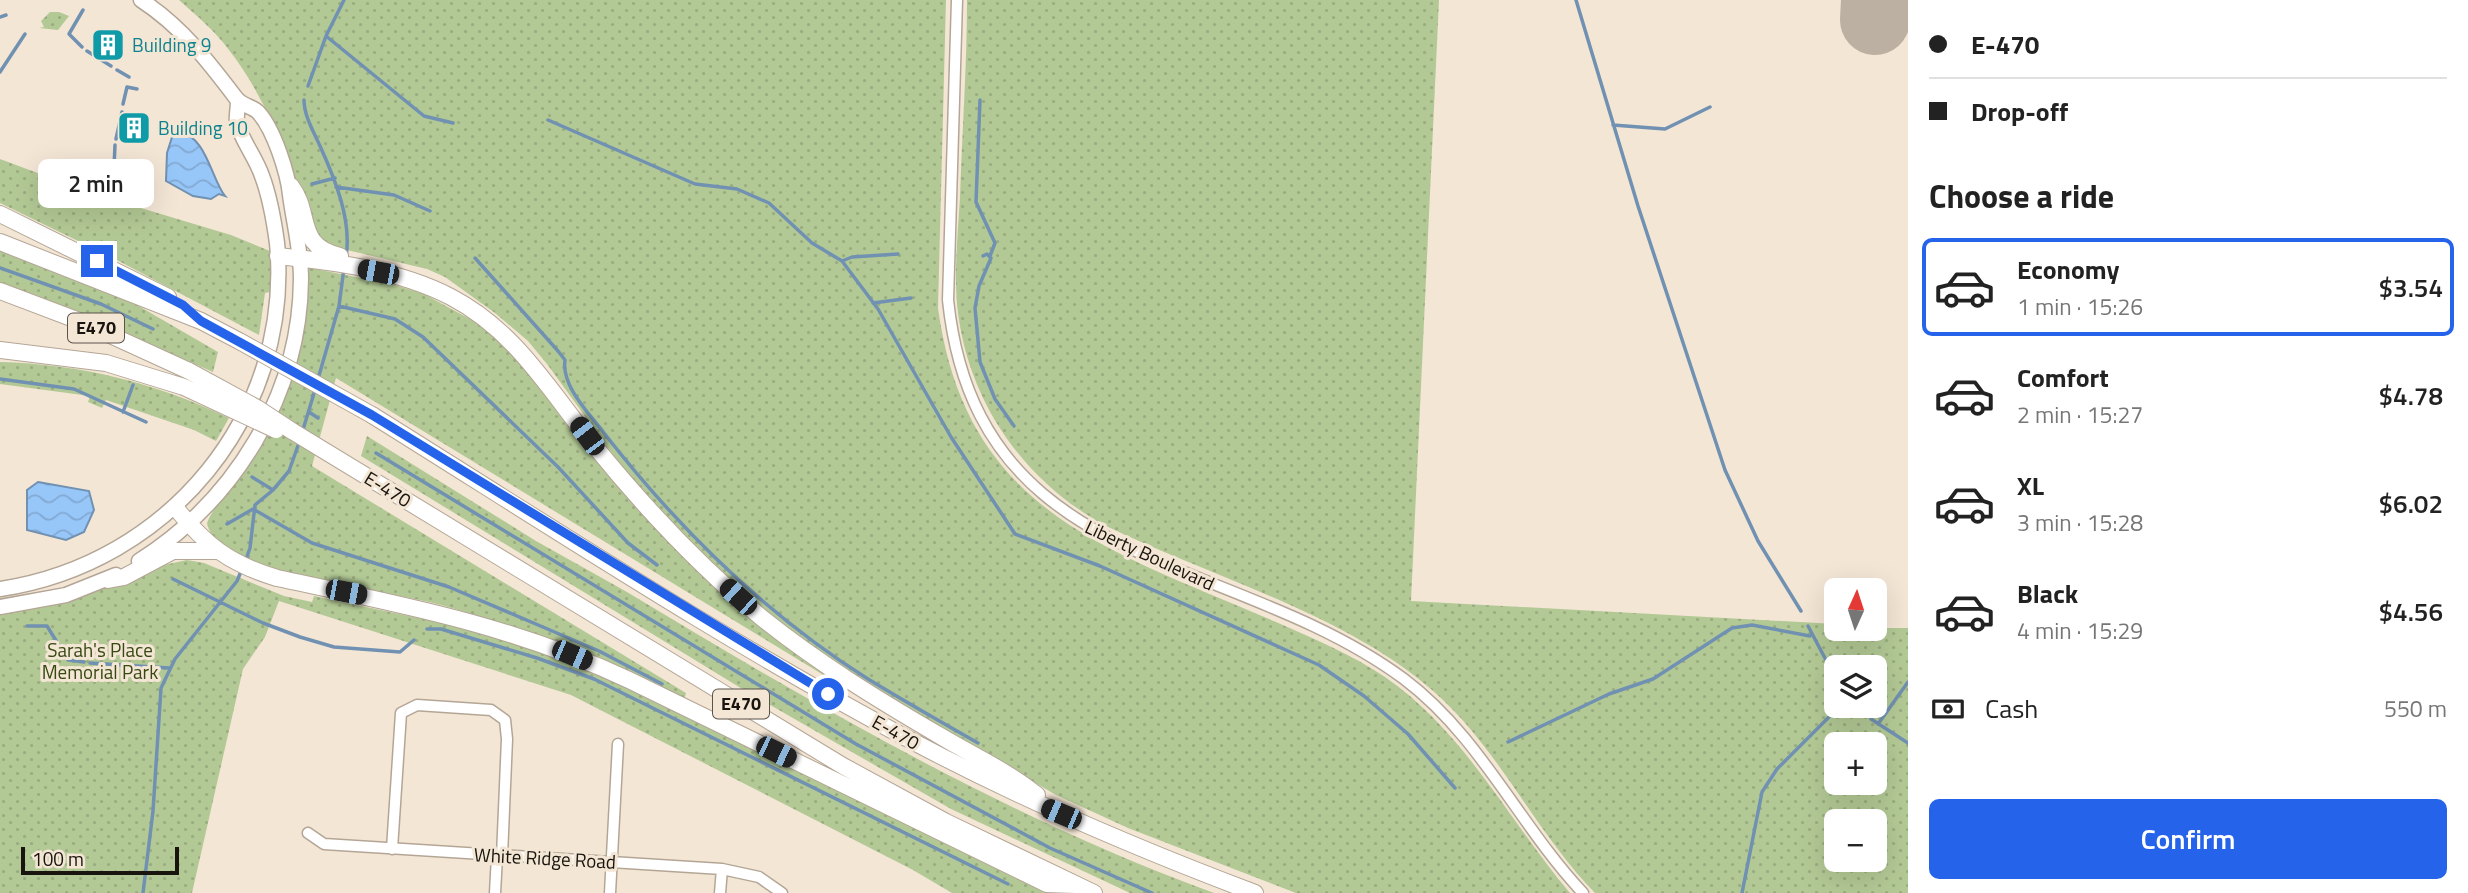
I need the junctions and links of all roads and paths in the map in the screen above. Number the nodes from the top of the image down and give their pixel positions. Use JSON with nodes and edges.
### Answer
{"nodes":[{"id":1,"x":141,"y":0,"type":"edge"},
{"id":2,"x":957,"y":0,"type":"edge"},
{"id":3,"x":238,"y":102,"type":"junction"},
{"id":4,"x":291,"y":186,"type":"junction"},
{"id":5,"x":0,"y":214,"type":"edge"},
{"id":6,"x":0,"y":242,"type":"edge"},
{"id":7,"x":278,"y":256,"type":"junction"},
{"id":8,"x":324,"y":256,"type":"junction"},
{"id":9,"x":300,"y":258,"type":"junction"},
{"id":10,"x":0,"y":290,"type":"edge"},
{"id":11,"x":201,"y":321,"type":"junction"},
{"id":12,"x":0,"y":351,"type":"edge"},
{"id":13,"x":187,"y":379,"type":"junction"},
{"id":14,"x":175,"y":507,"type":"junction"},
{"id":15,"x":189,"y":525,"type":"junction"},
{"id":16,"x":216,"y":551,"type":"junction"},
{"id":17,"x":108,"y":580,"type":"junction"},
{"id":18,"x":0,"y":589,"type":"edge"},
{"id":19,"x":0,"y":607,"type":"edge"},
{"id":20,"x":618,"y":744,"type":"dead end"},
{"id":21,"x":1061,"y":814,"type":"junction"},
{"id":22,"x":307,"y":833,"type":"dead end"},
{"id":23,"x":392,"y":849,"type":"junction"},
{"id":24,"x":499,"y":856,"type":"junction"},
{"id":25,"x":611,"y":862,"type":"junction"},
{"id":26,"x":722,"y":869,"type":"junction"},
{"id":27,"x":1076,"y":885,"type":"junction"},
{"id":28,"x":495,"y":893,"type":"edge"},
{"id":29,"x":610,"y":893,"type":"edge"},
{"id":30,"x":720,"y":893,"type":"edge"},
{"id":31,"x":782,"y":893,"type":"edge"},
{"id":32,"x":1094,"y":893,"type":"edge"},
{"id":33,"x":1255,"y":893,"type":"edge"},
{"id":34,"x":1583,"y":893,"type":"edge"}],
"edges":[{"from":1,"to":3,"type":"main road"},
{"from":2,"to":34,"type":"street","name":"Liberty Boulevard"},
{"from":3,"to":4,"type":"main road"},
{"from":3,"to":7,"type":"main road"},
{"from":4,"to":8,"type":"highway"},
{"from":4,"to":9,"type":"main road"},
{"from":5,"to":11,"type":"highway"},
{"from":6,"to":11,"type":"highway","name":"E-470","number":"E470"},
{"from":7,"to":9,"type":"highway"},
{"from":7,"to":14,"type":"main road"},
{"from":8,"to":9,"type":"highway"},
{"from":8,"to":21,"type":"highway"},
{"from":9,"to":15,"type":"main road"},
{"from":10,"to":13,"type":"highway","number":"E470"},
{"from":11,"to":21,"type":"highway","name":"E-470","number":"E470","bridge":true},
{"from":12,"to":13,"type":"highway"},
{"from":13,"to":27,"type":"highway","name":"E-470","number":"E470","bridge":true},
{"from":14,"to":15,"type":"highway"},
{"from":14,"to":18,"type":"main road"},
{"from":15,"to":16,"type":"highway"},
{"from":15,"to":17,"type":"main road"},
{"from":16,"to":17,"type":"highway"},
{"from":16,"to":27,"type":"highway"},
{"from":17,"to":19,"type":"main road"},
{"from":20,"to":25,"type":"street"},
{"from":21,"to":33,"type":"highway","name":"E-470","number":"E470"},
{"from":22,"to":23,"type":"street","name":"White Ridge Road"},
{"from":23,"to":24,"type":"street","name":"White Ridge Road"},
{"from":23,"to":24,"type":"street"},
{"from":24,"to":25,"type":"street","name":"White Ridge Road"},
{"from":24,"to":28,"type":"street"},
{"from":25,"to":26,"type":"street","name":"White Ridge Road"},
{"from":25,"to":29,"type":"street"},
{"from":26,"to":30,"type":"street"},
{"from":26,"to":31,"type":"street","name":"White Ridge Road"},
{"from":27,"to":32,"type":"highway","name":"E-470","number":"E470"}]}
